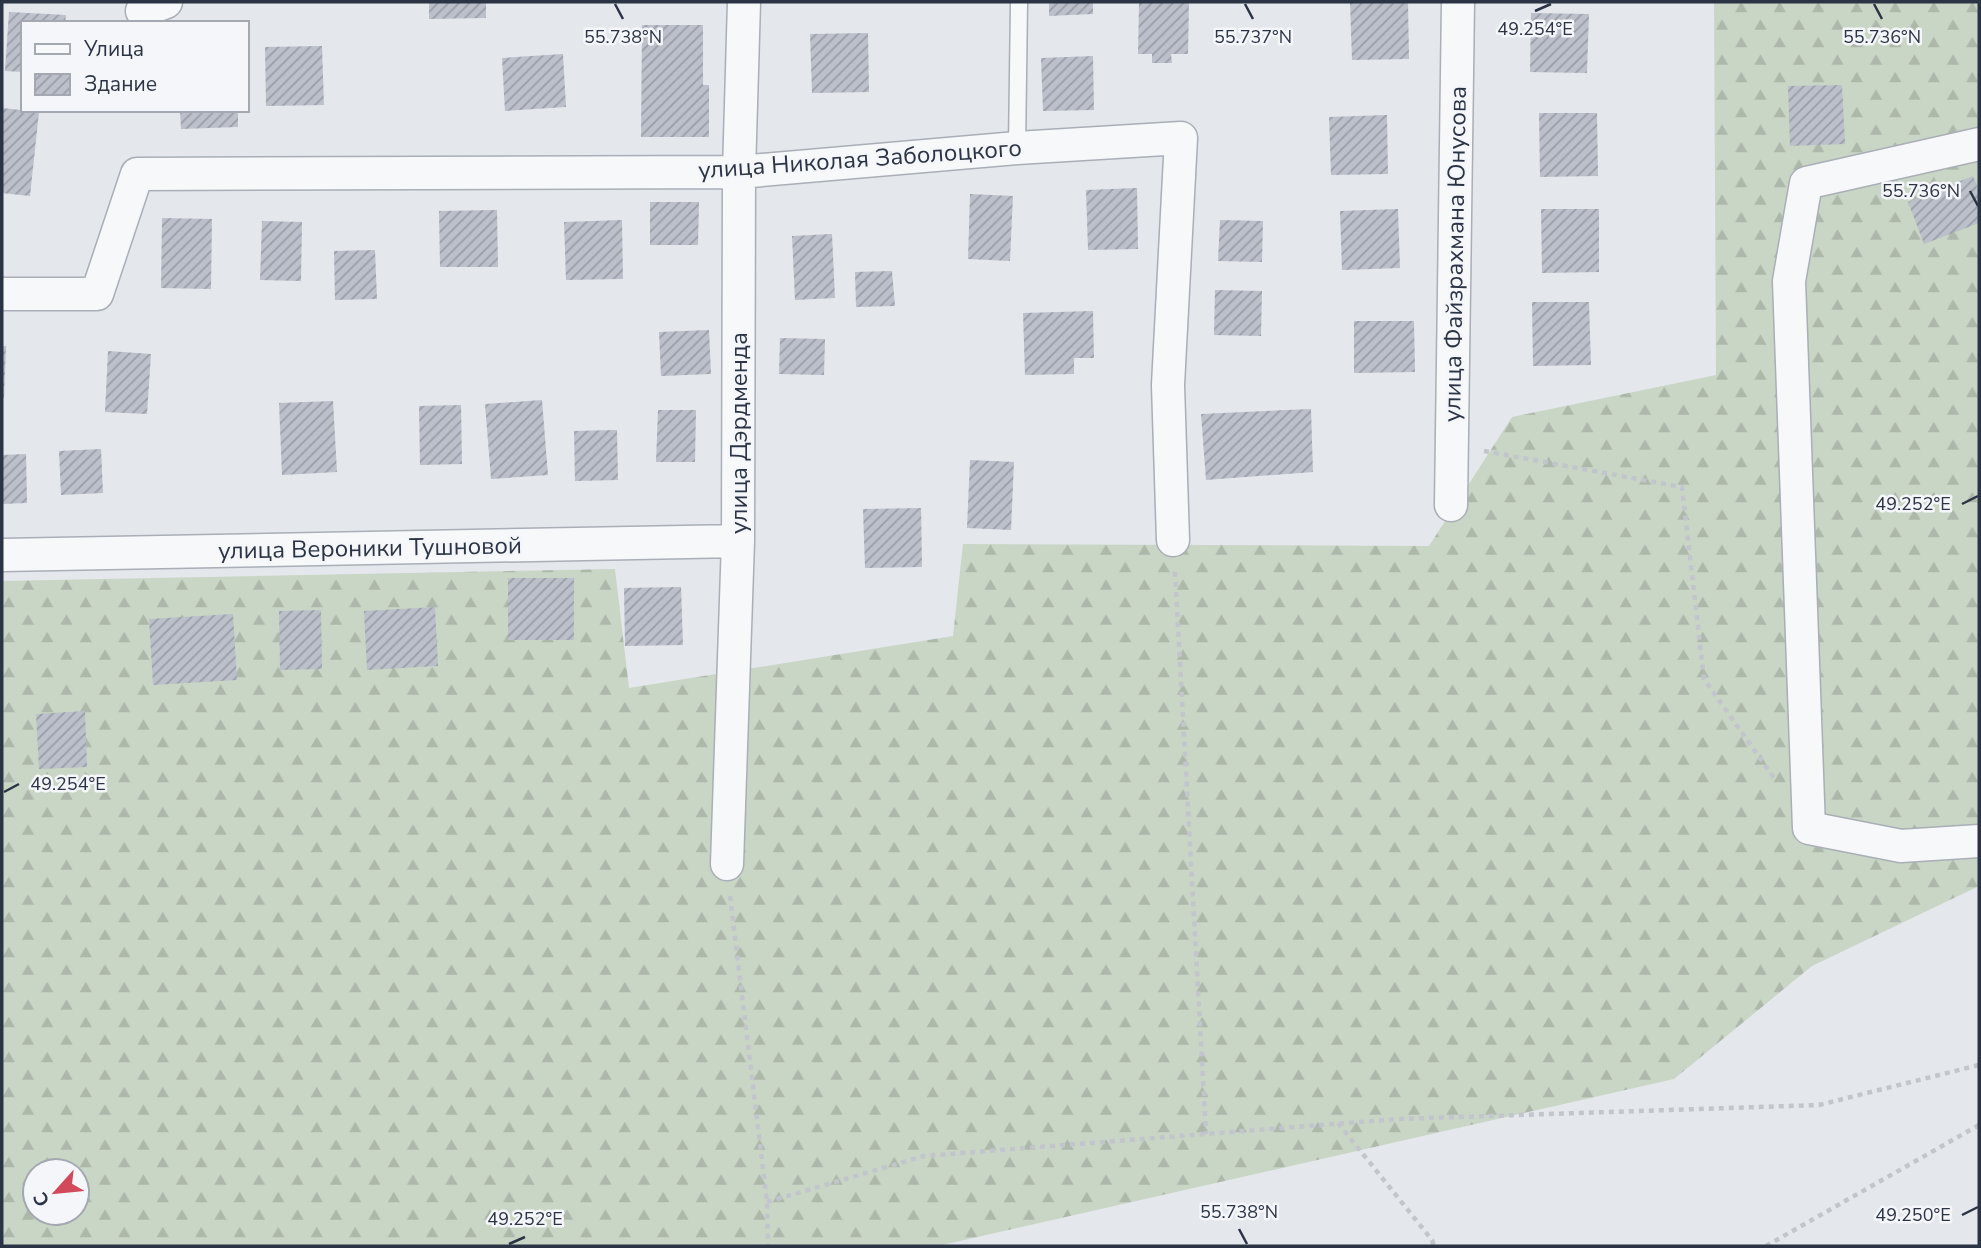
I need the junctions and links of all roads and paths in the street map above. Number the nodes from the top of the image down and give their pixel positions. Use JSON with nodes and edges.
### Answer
{"nodes":[{"id":1,"x":744,"y":2,"type":"edge"},
{"id":2,"x":1019,"y":2,"type":"edge"},
{"id":3,"x":1458,"y":2,"type":"edge"},
{"id":4,"x":1979,"y":144,"type":"edge"},
{"id":5,"x":1017,"y":148,"type":"junction"},
{"id":6,"x":739,"y":172,"type":"junction"},
{"id":7,"x":2,"y":294,"type":"edge"},
{"id":8,"x":1452,"y":445,"type":"junction"},
{"id":9,"x":1451,"y":505,"type":"dead end"},
{"id":10,"x":1173,"y":540,"type":"joint"},
{"id":11,"x":738,"y":541,"type":"junction"},
{"id":12,"x":2,"y":555,"type":"edge"},
{"id":13,"x":1777,"y":782,"type":"dead end"},
{"id":14,"x":1979,"y":841,"type":"edge"},
{"id":15,"x":727,"y":864,"type":"joint"},
{"id":16,"x":1979,"y":1065,"type":"edge"},
{"id":17,"x":1338,"y":1124,"type":"junction"},
{"id":18,"x":1979,"y":1125,"type":"edge"},
{"id":19,"x":1206,"y":1134,"type":"junction"},
{"id":20,"x":767,"y":1202,"type":"junction"},
{"id":21,"x":768,"y":1246,"type":"edge"},
{"id":22,"x":1434,"y":1246,"type":"edge"},
{"id":23,"x":1766,"y":1246,"type":"edge"}],
"edges":[{"from":1,"to":6,"type":"street","name":"улица Дэрдменда"},
{"from":2,"to":5,"type":"lane"},
{"from":3,"to":8,"type":"street","name":"улица Файзрахмана Юнусова"},
{"from":4,"to":14,"type":"street"},
{"from":5,"to":6,"type":"street","name":"улица Николая Заболоцкого"},
{"from":5,"to":10,"type":"street","name":"улица Николая Заболоцкого"},
{"from":6,"to":7,"type":"street","name":"улица Николая Заболоцкого"},
{"from":6,"to":11,"type":"street","name":"улица Дэрдменда"},
{"from":8,"to":9,"type":"street","name":"улица Файзрахмана Юнусова"},
{"from":8,"to":13,"type":"path"},
{"from":10,"to":19,"type":"path"},
{"from":11,"to":12,"type":"street","name":"улица Вероники Тушновой"},
{"from":11,"to":15,"type":"street","name":"улица Дэрдменда"},
{"from":15,"to":20,"type":"path"},
{"from":16,"to":17,"type":"path"},
{"from":17,"to":19,"type":"path"},
{"from":17,"to":22,"type":"path"},
{"from":18,"to":23,"type":"path"},
{"from":19,"to":20,"type":"path"},
{"from":20,"to":21,"type":"path"}]}
